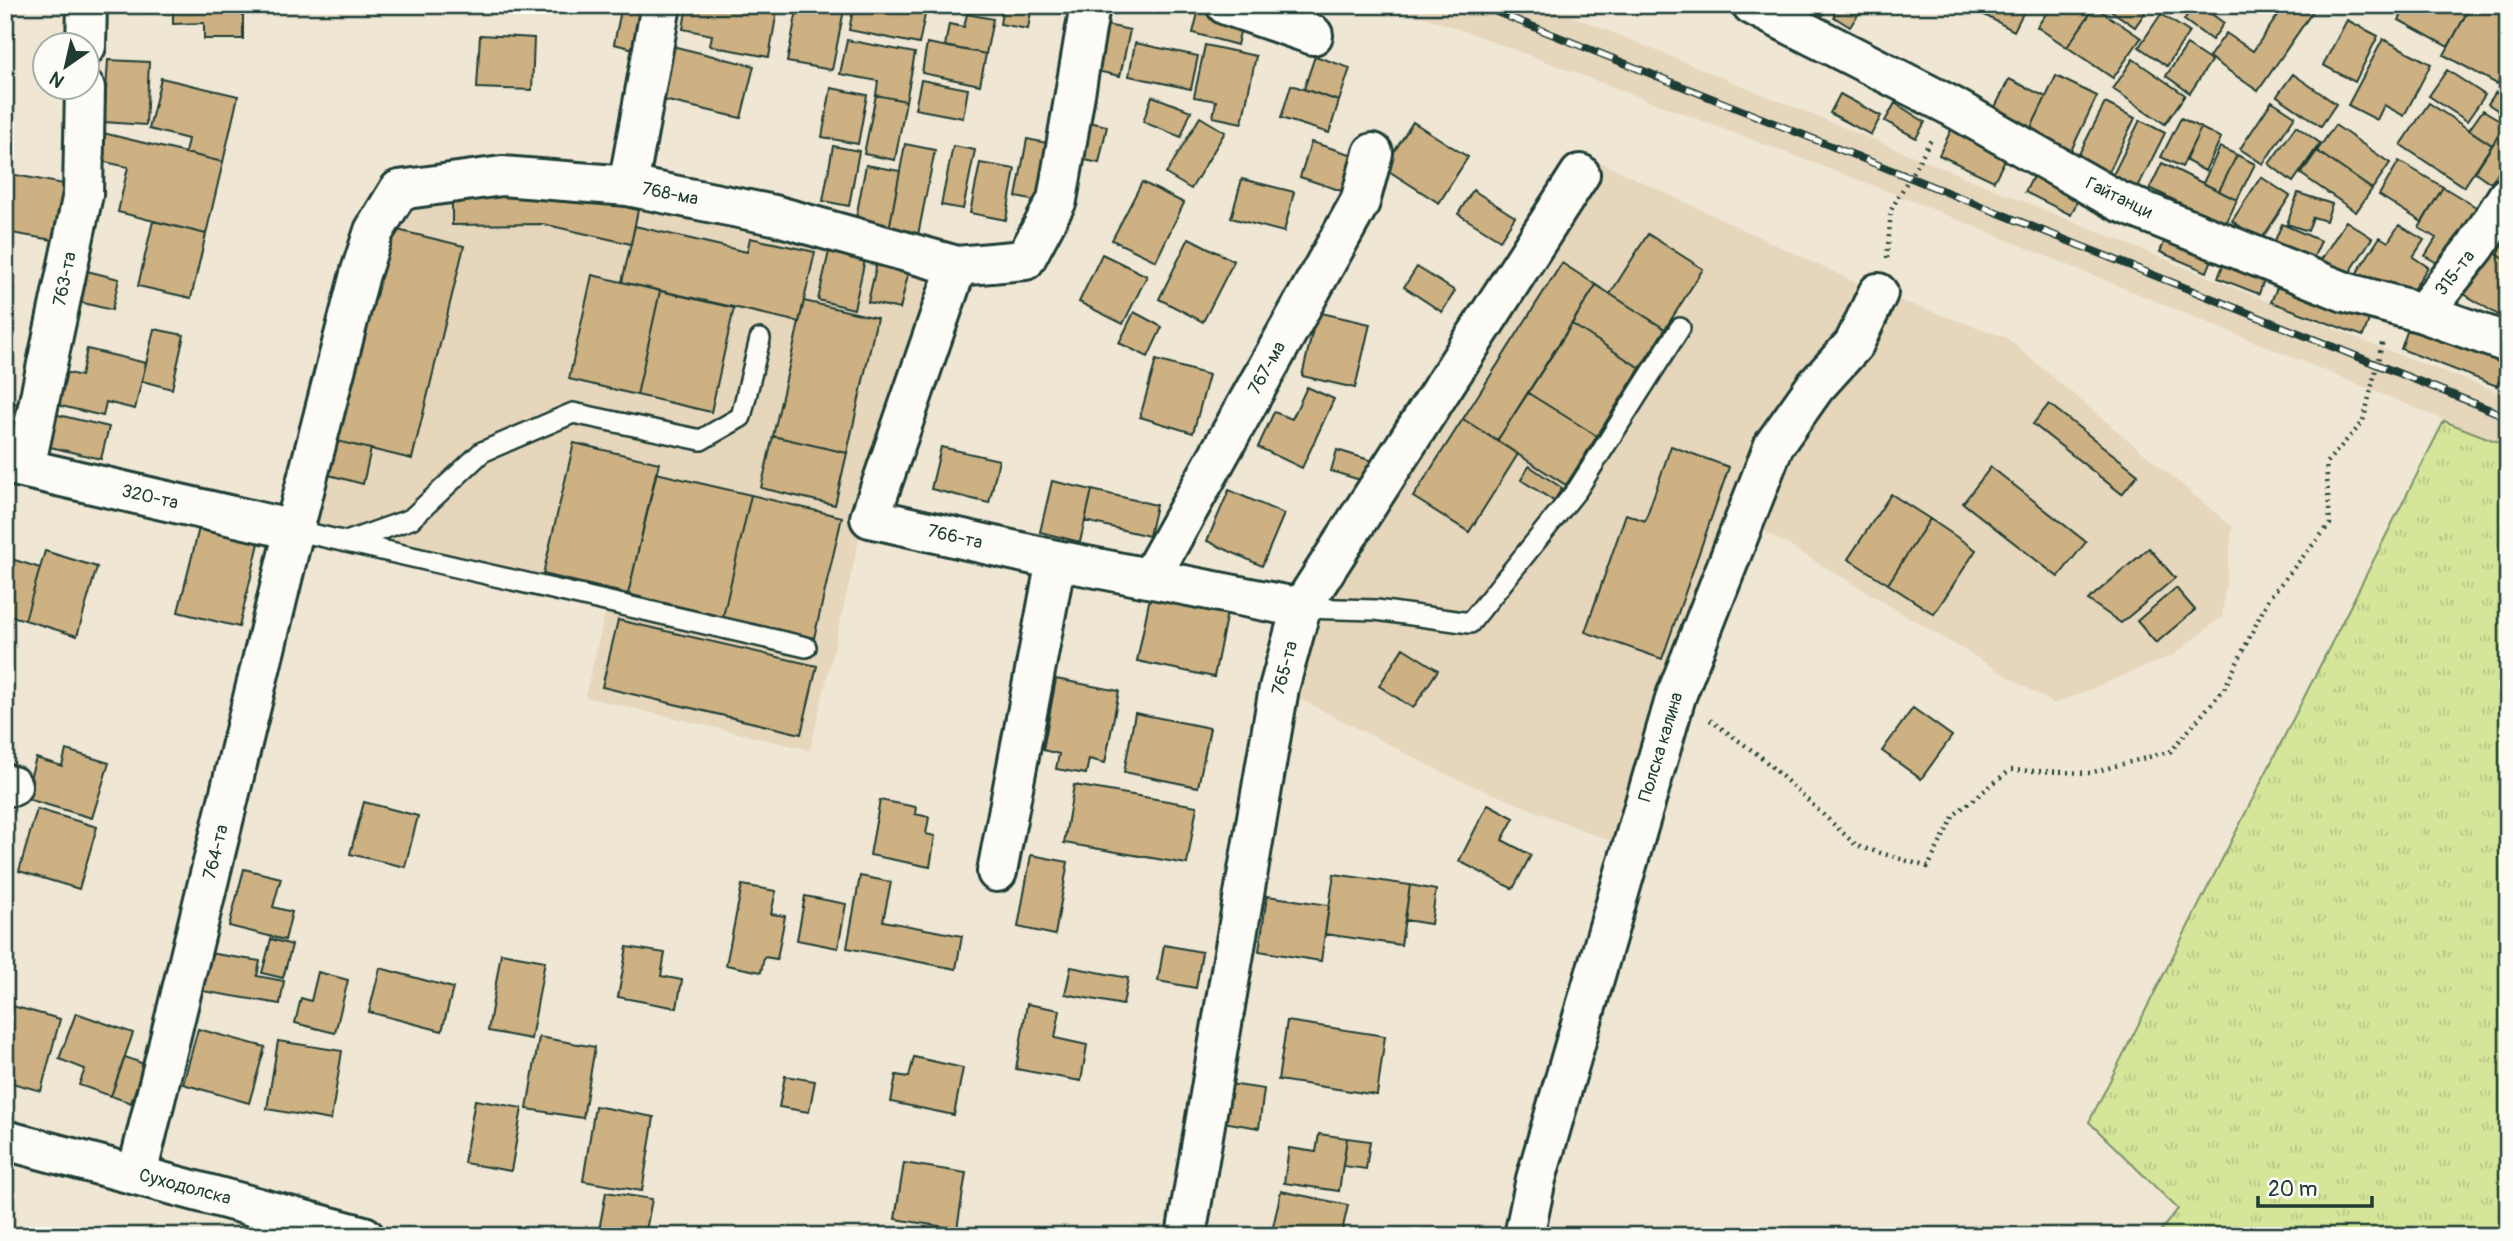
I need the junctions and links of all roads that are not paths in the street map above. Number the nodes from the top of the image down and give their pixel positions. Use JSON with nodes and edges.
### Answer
{"nodes":[{"id":1,"x":87,"y":5,"type":"edge"},
{"id":2,"x":661,"y":5,"type":"edge"},
{"id":3,"x":1090,"y":5,"type":"edge"},
{"id":4,"x":1226,"y":5,"type":"edge"},
{"id":5,"x":1752,"y":5,"type":"edge"},
{"id":6,"x":86,"y":32,"type":"edge"},
{"id":7,"x":1313,"y":35,"type":"dead end"},
{"id":8,"x":85,"y":102,"type":"edge"},
{"id":9,"x":1373,"y":153,"type":"dead end"},
{"id":10,"x":1580,"y":174,"type":"dead end"},
{"id":11,"x":628,"y":186,"type":"junction"},
{"id":12,"x":2508,"y":196,"type":"edge"},
{"id":13,"x":957,"y":265,"type":"junction"},
{"id":14,"x":1878,"y":293,"type":"road end"},
{"id":15,"x":2423,"y":313,"type":"junction"},
{"id":16,"x":1680,"y":328,"type":"dead end"},
{"id":17,"x":760,"y":339,"type":"dead end"},
{"id":18,"x":2508,"y":343,"type":"edge"},
{"id":19,"x":15,"y":466,"type":"edge"},
{"id":20,"x":294,"y":530,"type":"junction"},
{"id":21,"x":346,"y":542,"type":"junction"},
{"id":22,"x":1056,"y":560,"type":"junction"},
{"id":23,"x":1150,"y":578,"type":"junction"},
{"id":24,"x":1301,"y":608,"type":"junction"},
{"id":25,"x":806,"y":648,"type":"dead end"},
{"id":26,"x":998,"y":872,"type":"dead end"},
{"id":27,"x":5,"y":1140,"type":"edge"},
{"id":28,"x":137,"y":1174,"type":"junction"},
{"id":29,"x":343,"y":1233,"type":"edge"},
{"id":30,"x":1185,"y":1236,"type":"edge"},
{"id":31,"x":1524,"y":1236,"type":"edge"}],
"edges":[{"from":1,"to":6,"type":"street"},
{"from":2,"to":11,"type":"street"},
{"from":3,"to":13,"type":"street","name":"768-ма"},
{"from":4,"to":7,"type":"street"},
{"from":5,"to":15,"type":"street","name":"Гайтанци"},
{"from":8,"to":19,"type":"street","name":"763-та"},
{"from":9,"to":23,"type":"street","name":"767-ма"},
{"from":10,"to":24,"type":"street","name":"765-та"},
{"from":11,"to":13,"type":"street","name":"768-ма"},
{"from":11,"to":20,"type":"street","name":"768-ма"},
{"from":12,"to":15,"type":"street","name":"315-та"},
{"from":13,"to":22,"type":"street","name":"766-та"},
{"from":14,"to":31,"type":"street","name":"Полска калина"},
{"from":15,"to":18,"type":"street","name":"Гайтанци"},
{"from":16,"to":24,"type":"lane"},
{"from":17,"to":21,"type":"lane"},
{"from":19,"to":20,"type":"street","name":"320-та"},
{"from":20,"to":21,"type":"lane"},
{"from":20,"to":28,"type":"street","name":"764-та"},
{"from":21,"to":25,"type":"lane"},
{"from":22,"to":23,"type":"street","name":"766-та"},
{"from":22,"to":26,"type":"street"},
{"from":23,"to":24,"type":"street","name":"766-та"},
{"from":24,"to":30,"type":"street","name":"765-та"},
{"from":27,"to":28,"type":"street","name":"Суходолска"},
{"from":28,"to":29,"type":"street","name":"Суходолска"}]}
